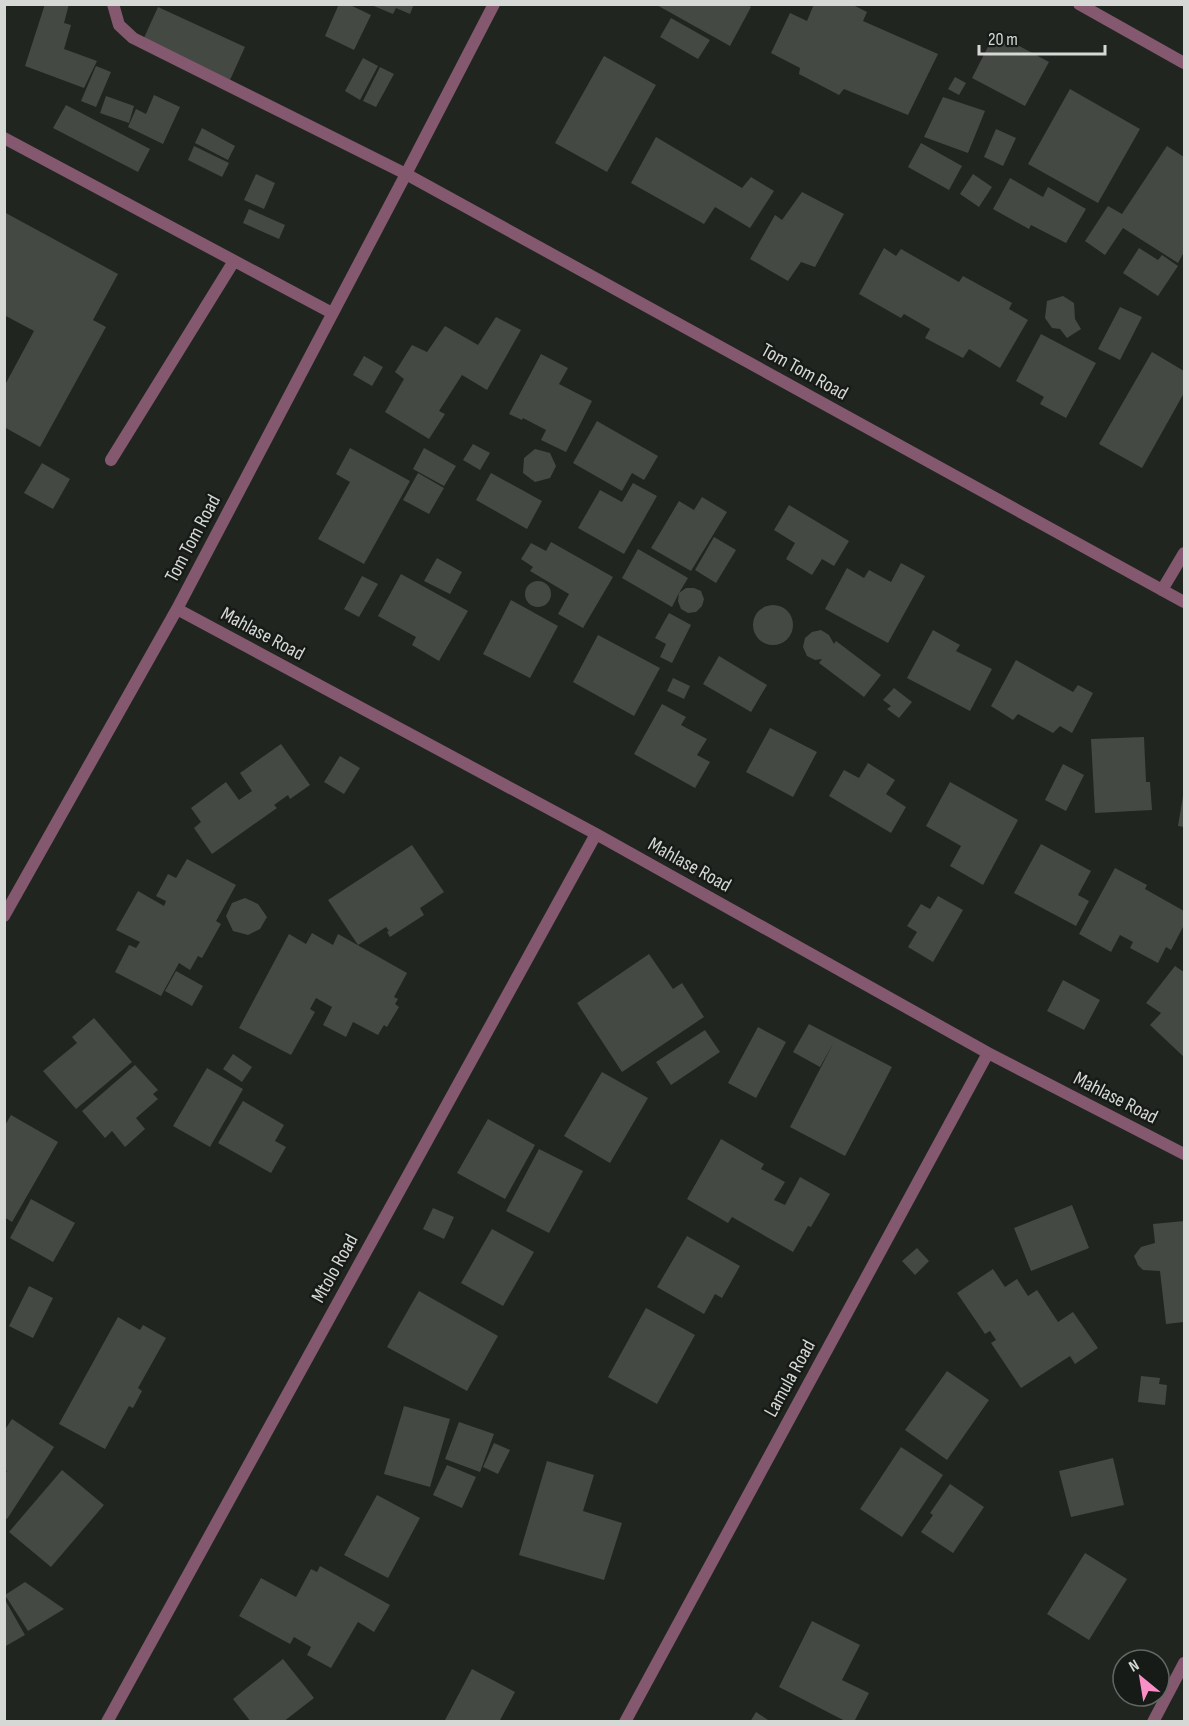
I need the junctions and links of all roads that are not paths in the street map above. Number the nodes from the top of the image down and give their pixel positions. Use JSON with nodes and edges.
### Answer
{"nodes":[{"id":1,"x":113,"y":4,"type":"edge"},
{"id":2,"x":494,"y":4,"type":"edge"},
{"id":3,"x":1079,"y":4,"type":"edge"},
{"id":4,"x":1185,"y":63,"type":"edge"},
{"id":5,"x":4,"y":138,"type":"edge"},
{"id":6,"x":406,"y":174,"type":"junction"},
{"id":7,"x":234,"y":261,"type":"junction"},
{"id":8,"x":332,"y":313,"type":"junction"},
{"id":9,"x":111,"y":460,"type":"dead end"},
{"id":10,"x":1185,"y":553,"type":"edge"},
{"id":11,"x":1162,"y":590,"type":"junction"},
{"id":12,"x":1185,"y":602,"type":"edge"},
{"id":13,"x":177,"y":609,"type":"junction"},
{"id":14,"x":596,"y":834,"type":"junction"},
{"id":15,"x":4,"y":916,"type":"edge"},
{"id":16,"x":988,"y":1053,"type":"junction"},
{"id":17,"x":1185,"y":1154,"type":"edge"},
{"id":18,"x":1185,"y":1663,"type":"edge"},
{"id":19,"x":1181,"y":1676,"type":"edge"},
{"id":20,"x":107,"y":1722,"type":"edge"},
{"id":21,"x":625,"y":1722,"type":"edge"},
{"id":22,"x":1153,"y":1722,"type":"edge"}],
"edges":[{"from":1,"to":6,"type":"street"},
{"from":2,"to":6,"type":"street","name":"Tom Tom Road"},
{"from":3,"to":4,"type":"street"},
{"from":5,"to":7,"type":"street"},
{"from":6,"to":8,"type":"street","name":"Tom Tom Road"},
{"from":6,"to":11,"type":"street","name":"Tom Tom Road"},
{"from":7,"to":8,"type":"street"},
{"from":7,"to":9,"type":"street"},
{"from":8,"to":13,"type":"street","name":"Tom Tom Road"},
{"from":10,"to":11,"type":"street"},
{"from":11,"to":12,"type":"street","name":"Tom Tom Road"},
{"from":13,"to":14,"type":"street","name":"Mahlase Road"},
{"from":13,"to":15,"type":"street","name":"Tom Tom Road"},
{"from":14,"to":16,"type":"street","name":"Mahlase Road"},
{"from":14,"to":20,"type":"street","name":"Mtolo Road"},
{"from":16,"to":17,"type":"street","name":"Mahlase Road"},
{"from":16,"to":21,"type":"street","name":"Lamula Road"},
{"from":18,"to":19,"type":"street"},
{"from":19,"to":22,"type":"street"}]}
